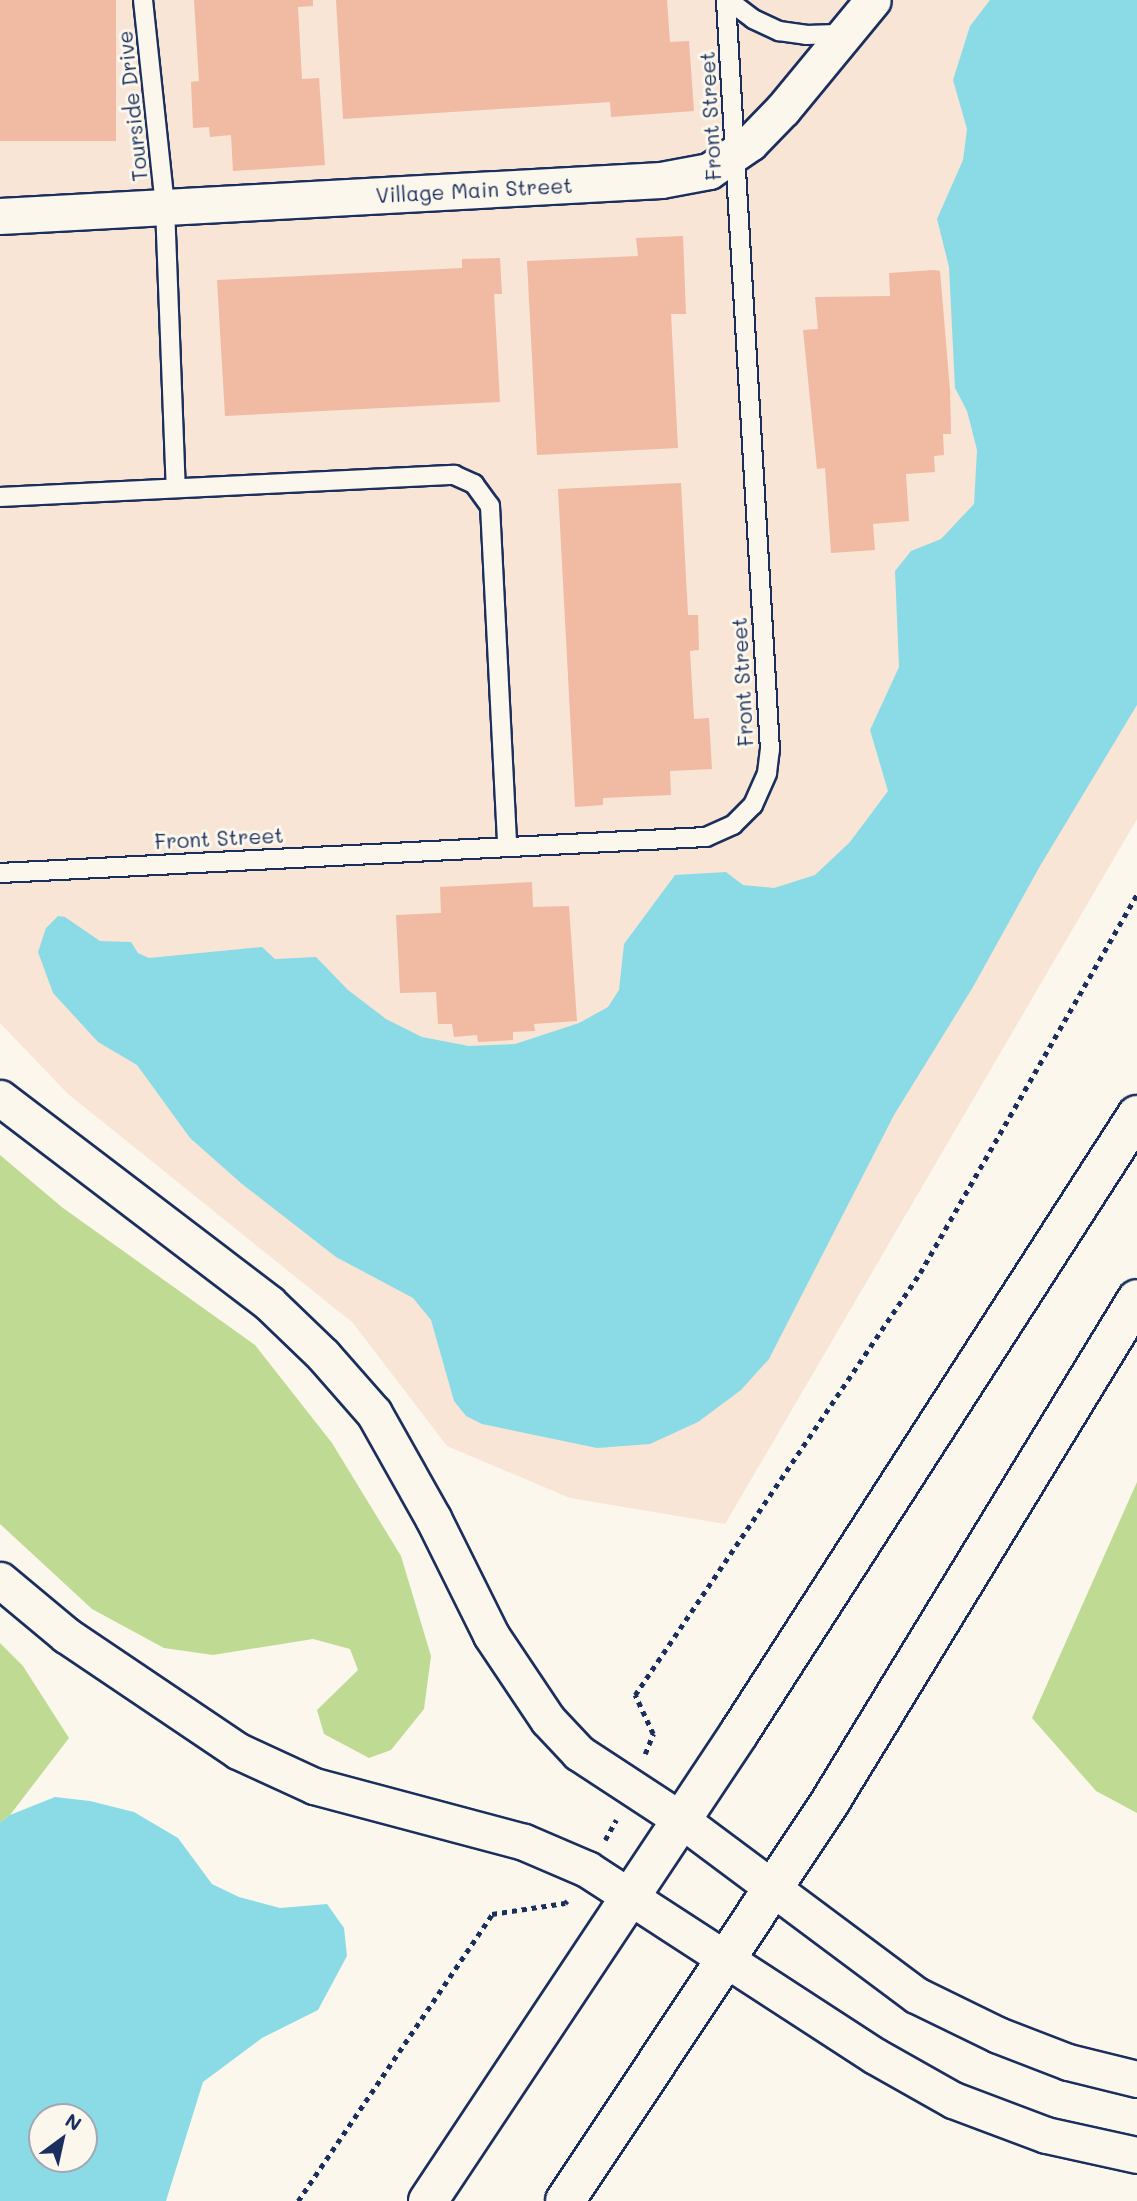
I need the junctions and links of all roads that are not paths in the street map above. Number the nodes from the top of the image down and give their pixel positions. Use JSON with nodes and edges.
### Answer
{"nodes":[{"id":1,"x":143,"y":0,"type":"edge"},
{"id":2,"x":727,"y":0,"type":"edge"},
{"id":3,"x":873,"y":0,"type":"edge"},
{"id":4,"x":844,"y":34,"type":"junction"},
{"id":5,"x":735,"y":153,"type":"junction"},
{"id":6,"x":165,"y":207,"type":"junction"},
{"id":7,"x":0,"y":216,"type":"edge"},
{"id":8,"x":176,"y":488,"type":"junction"},
{"id":9,"x":0,"y":497,"type":"edge"},
{"id":10,"x":508,"y":847,"type":"junction"},
{"id":11,"x":0,"y":873,"type":"edge"},
{"id":12,"x":0,"y":1098,"type":"edge"},
{"id":13,"x":1137,"y":1115,"type":"edge"},
{"id":14,"x":1137,"y":1299,"type":"edge"},
{"id":15,"x":0,"y":1580,"type":"edge"},
{"id":16,"x":680,"y":1819,"type":"junction"},
{"id":17,"x":773,"y":1890,"type":"junction"},
{"id":18,"x":630,"y":1896,"type":"junction"},
{"id":19,"x":726,"y":1960,"type":"junction"},
{"id":20,"x":1137,"y":2079,"type":"edge"},
{"id":21,"x":1137,"y":2155,"type":"edge"},
{"id":22,"x":428,"y":2201,"type":"edge"},
{"id":23,"x":565,"y":2201,"type":"edge"}],
"edges":[{"from":1,"to":6,"type":"lane","name":"Tourside Drive"},
{"from":2,"to":4,"type":"lane"},
{"from":2,"to":5,"type":"lane","name":"Front Street"},
{"from":3,"to":4,"type":"street","name":"Village Main Street"},
{"from":4,"to":5,"type":"street","name":"Village Main Street"},
{"from":5,"to":6,"type":"street","name":"Village Main Street"},
{"from":5,"to":10,"type":"lane","name":"Front Street"},
{"from":6,"to":7,"type":"street","name":"Village Main Street"},
{"from":6,"to":8,"type":"lane","name":"Tourside Drive"},
{"from":8,"to":9,"type":"lane"},
{"from":8,"to":10,"type":"lane"},
{"from":10,"to":11,"type":"lane","name":"Front Street"},
{"from":12,"to":16,"type":"street"},
{"from":13,"to":16,"type":"main road"},
{"from":14,"to":17,"type":"main road"},
{"from":15,"to":18,"type":"street"},
{"from":16,"to":17,"type":"street"},
{"from":16,"to":18,"type":"main road"},
{"from":17,"to":19,"type":"main road"},
{"from":17,"to":20,"type":"street"},
{"from":18,"to":19,"type":"street"},
{"from":18,"to":22,"type":"main road"},
{"from":19,"to":21,"type":"street"},
{"from":19,"to":23,"type":"main road"}]}
